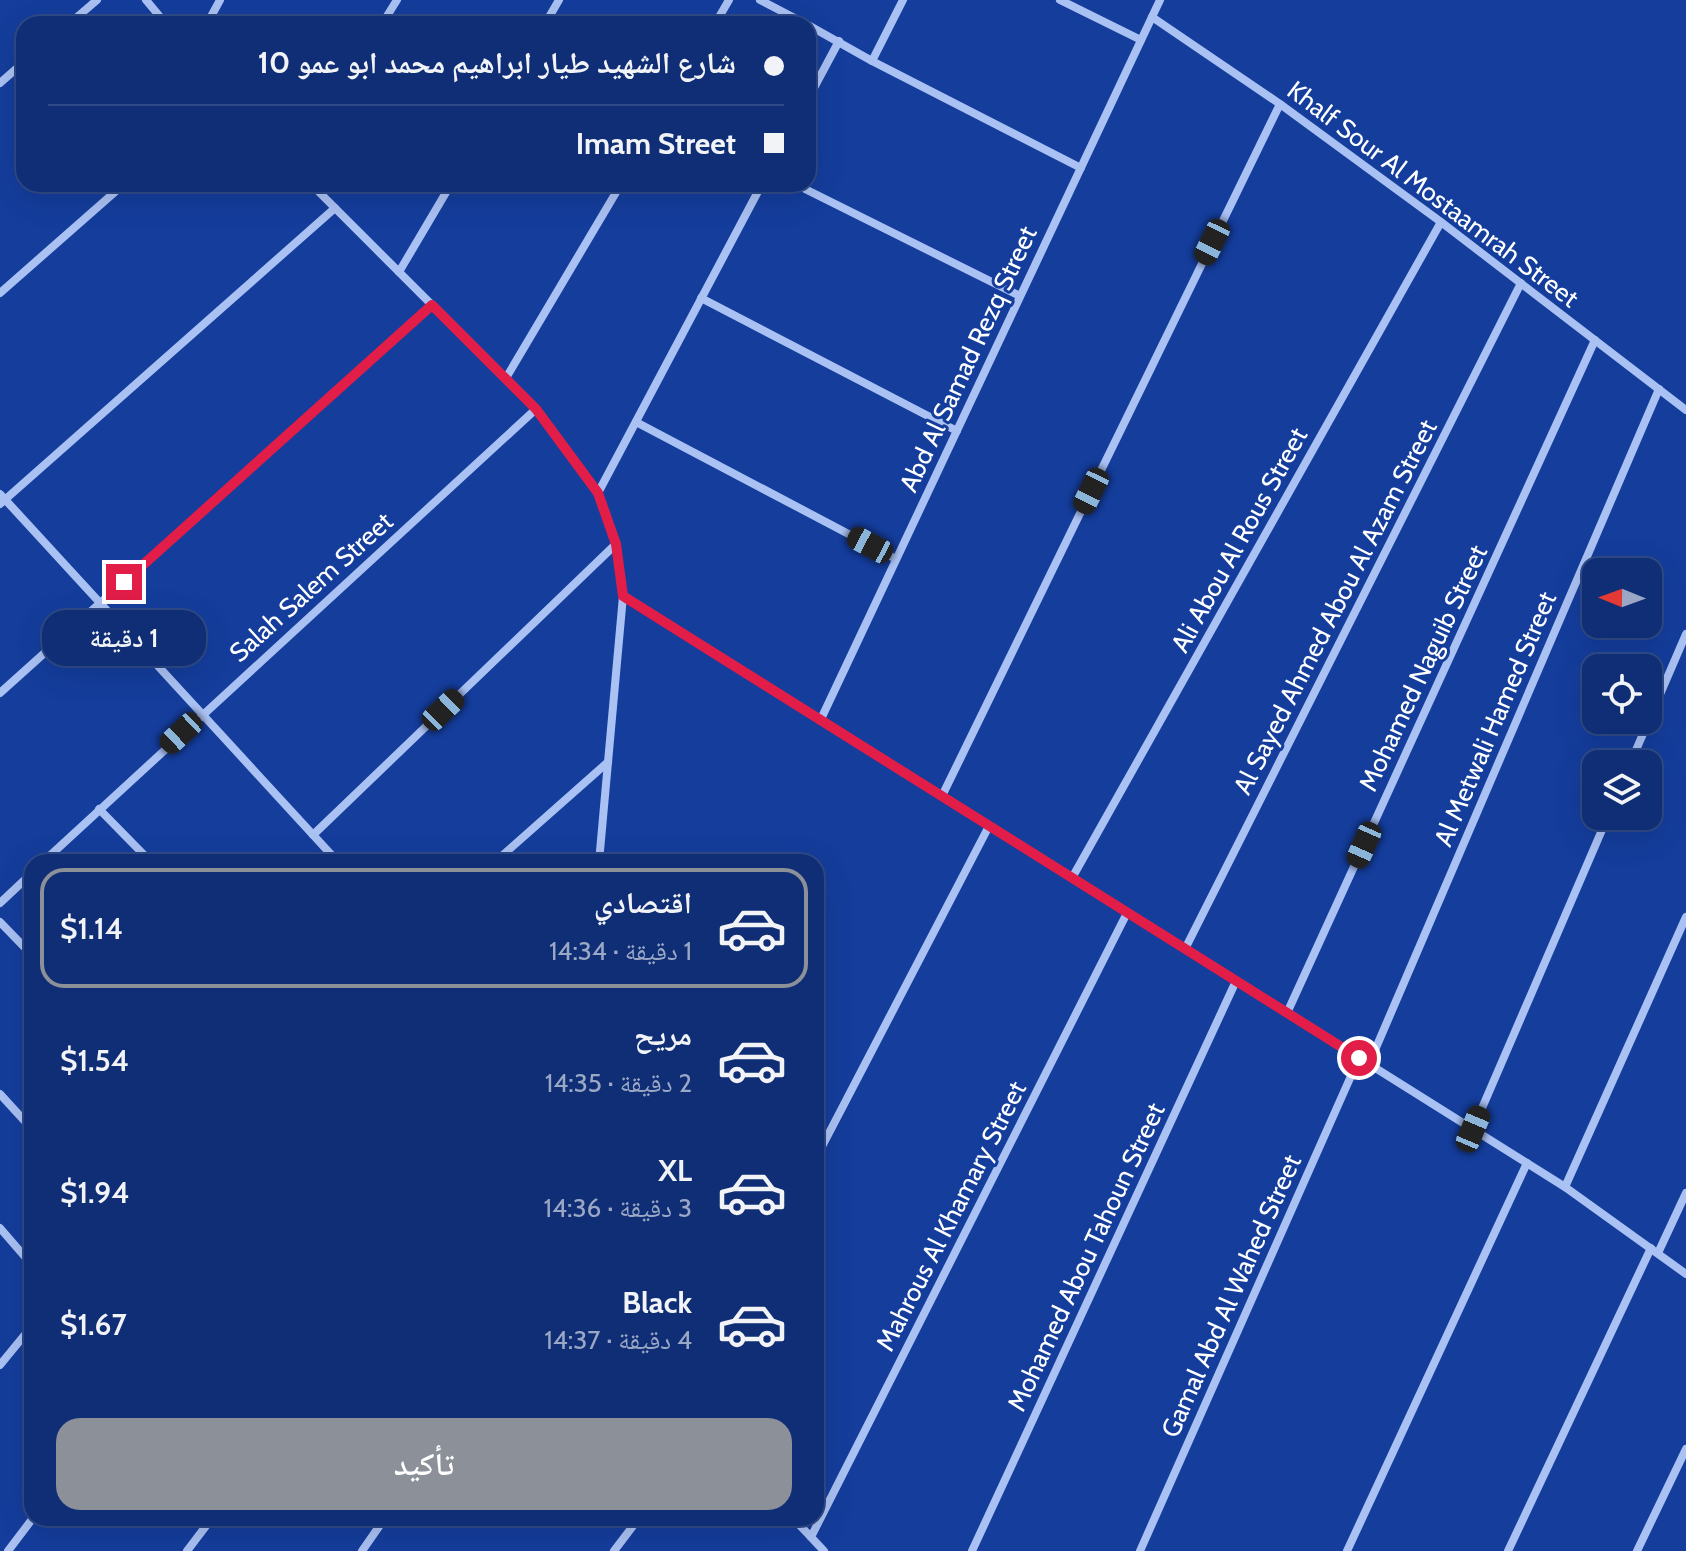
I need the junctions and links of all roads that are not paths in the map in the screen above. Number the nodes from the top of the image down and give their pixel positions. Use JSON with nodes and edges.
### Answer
{"nodes":[{"id":1,"x":97,"y":0,"type":"edge"},
{"id":2,"x":146,"y":0,"type":"edge"},
{"id":3,"x":760,"y":0,"type":"edge"},
{"id":4,"x":903,"y":0,"type":"edge"},
{"id":5,"x":1060,"y":0,"type":"edge"},
{"id":6,"x":1160,"y":0,"type":"edge"},
{"id":7,"x":78,"y":16,"type":"edge"},
{"id":8,"x":159,"y":16,"type":"edge"},
{"id":9,"x":791,"y":16,"type":"edge"},
{"id":10,"x":1152,"y":17,"type":"junction"},
{"id":11,"x":816,"y":29,"type":"edge"},
{"id":12,"x":1141,"y":40,"type":"junction"},
{"id":13,"x":839,"y":41,"type":"junction"},
{"id":14,"x":872,"y":61,"type":"junction"},
{"id":15,"x":16,"y":69,"type":"edge"},
{"id":16,"x":0,"y":83,"type":"edge"},
{"id":17,"x":816,"y":84,"type":"edge"},
{"id":18,"x":1280,"y":104,"type":"junction"},
{"id":19,"x":1081,"y":168,"type":"junction"},
{"id":20,"x":115,"y":192,"type":"edge"},
{"id":21,"x":319,"y":192,"type":"edge"},
{"id":22,"x":446,"y":192,"type":"edge"},
{"id":23,"x":616,"y":192,"type":"edge"},
{"id":24,"x":758,"y":192,"type":"edge"},
{"id":25,"x":811,"y":192,"type":"edge"},
{"id":26,"x":335,"y":208,"type":"junction"},
{"id":27,"x":1441,"y":222,"type":"junction"},
{"id":28,"x":399,"y":272,"type":"junction"},
{"id":29,"x":1521,"y":283,"type":"junction"},
{"id":30,"x":0,"y":293,"type":"edge"},
{"id":31,"x":1020,"y":296,"type":"junction"},
{"id":32,"x":701,"y":298,"type":"junction"},
{"id":33,"x":432,"y":305,"type":"junction"},
{"id":34,"x":1595,"y":340,"type":"junction"},
{"id":35,"x":506,"y":378,"type":"junction"},
{"id":36,"x":1659,"y":389,"type":"junction"},
{"id":37,"x":536,"y":409,"type":"junction"},
{"id":38,"x":1686,"y":410,"type":"edge"},
{"id":39,"x":636,"y":422,"type":"junction"},
{"id":40,"x":957,"y":431,"type":"junction"},
{"id":41,"x":598,"y":493,"type":"junction"},
{"id":42,"x":2,"y":499,"type":"edge"},
{"id":43,"x":616,"y":544,"type":"junction"},
{"id":44,"x":896,"y":559,"type":"junction"},
{"id":45,"x":623,"y":596,"type":"junction"},
{"id":46,"x":100,"y":603,"type":"junction"},
{"id":47,"x":1686,"y":634,"type":"edge"},
{"id":48,"x":0,"y":693,"type":"edge"},
{"id":49,"x":202,"y":714,"type":"junction"},
{"id":50,"x":821,"y":719,"type":"junction"},
{"id":51,"x":1636,"y":750,"type":"edge"},
{"id":52,"x":609,"y":762,"type":"junction"},
{"id":53,"x":942,"y":796,"type":"junction"},
{"id":54,"x":99,"y":809,"type":"junction"},
{"id":55,"x":989,"y":826,"type":"junction"},
{"id":56,"x":1602,"y":830,"type":"edge"},
{"id":57,"x":313,"y":835,"type":"junction"},
{"id":58,"x":51,"y":854,"type":"edge"},
{"id":59,"x":143,"y":854,"type":"edge"},
{"id":60,"x":331,"y":854,"type":"edge"},
{"id":61,"x":504,"y":854,"type":"edge"},
{"id":62,"x":600,"y":854,"type":"edge"},
{"id":63,"x":1072,"y":878,"type":"junction"},
{"id":64,"x":24,"y":880,"type":"edge"},
{"id":65,"x":0,"y":903,"type":"edge"},
{"id":66,"x":1127,"y":913,"type":"junction"},
{"id":67,"x":1686,"y":917,"type":"edge"},
{"id":68,"x":0,"y":922,"type":"edge"},
{"id":69,"x":24,"y":947,"type":"edge"},
{"id":70,"x":1185,"y":949,"type":"junction"},
{"id":71,"x":1236,"y":981,"type":"junction"},
{"id":72,"x":1287,"y":1013,"type":"junction"},
{"id":73,"x":1359,"y":1058,"type":"junction"},
{"id":74,"x":1369,"y":1064,"type":"junction"},
{"id":75,"x":0,"y":1094,"type":"edge"},
{"id":76,"x":24,"y":1120,"type":"edge"},
{"id":77,"x":1473,"y":1129,"type":"junction"},
{"id":78,"x":824,"y":1143,"type":"edge"},
{"id":79,"x":1527,"y":1163,"type":"junction"},
{"id":80,"x":1565,"y":1187,"type":"junction"},
{"id":81,"x":1686,"y":1193,"type":"edge"},
{"id":82,"x":0,"y":1228,"type":"edge"},
{"id":83,"x":1654,"y":1251,"type":"junction"},
{"id":84,"x":24,"y":1256,"type":"edge"},
{"id":85,"x":1686,"y":1274,"type":"edge"},
{"id":86,"x":24,"y":1336,"type":"edge"},
{"id":87,"x":0,"y":1365,"type":"edge"},
{"id":88,"x":1686,"y":1449,"type":"edge"},
{"id":89,"x":824,"y":1517,"type":"edge"},
{"id":90,"x":27,"y":1526,"type":"edge"},
{"id":91,"x":206,"y":1526,"type":"edge"},
{"id":92,"x":379,"y":1526,"type":"edge"},
{"id":93,"x":633,"y":1526,"type":"edge"},
{"id":94,"x":801,"y":1526,"type":"edge"},
{"id":95,"x":820,"y":1526,"type":"edge"},
{"id":96,"x":813,"y":1539,"type":"junction"},
{"id":97,"x":8,"y":1551,"type":"edge"},
{"id":98,"x":187,"y":1551,"type":"edge"},
{"id":99,"x":362,"y":1551,"type":"edge"},
{"id":100,"x":614,"y":1551,"type":"edge"},
{"id":101,"x":807,"y":1551,"type":"edge"},
{"id":102,"x":824,"y":1551,"type":"edge"},
{"id":103,"x":972,"y":1551,"type":"edge"},
{"id":104,"x":1140,"y":1551,"type":"edge"},
{"id":105,"x":1347,"y":1551,"type":"edge"},
{"id":106,"x":1508,"y":1551,"type":"edge"},
{"id":107,"x":1637,"y":1551,"type":"edge"}],
"edges":[{"from":1,"to":7,"type":"street"},
{"from":2,"to":8,"type":"street"},
{"from":3,"to":9,"type":"street"},
{"from":4,"to":14,"type":"street"},
{"from":5,"to":12,"type":"street"},
{"from":6,"to":10,"type":"street","name":"Abd Al Samad Rezq Street"},
{"from":10,"to":12,"type":"street","name":"Abd Al Samad Rezq Street"},
{"from":10,"to":18,"type":"street","name":"Khalf Sour Al Mostaamrah Street"},
{"from":11,"to":13,"type":"street"},
{"from":12,"to":19,"type":"street","name":"Abd Al Samad Rezq Street"},
{"from":13,"to":14,"type":"street"},
{"from":13,"to":17,"type":"street"},
{"from":14,"to":19,"type":"street"},
{"from":15,"to":16,"type":"street"},
{"from":18,"to":27,"type":"street","name":"Khalf Sour Al Mostaamrah Street"},
{"from":18,"to":53,"type":"street"},
{"from":19,"to":31,"type":"street","name":"Abd Al Samad Rezq Street"},
{"from":20,"to":30,"type":"street"},
{"from":21,"to":26,"type":"street"},
{"from":22,"to":28,"type":"street"},
{"from":23,"to":35,"type":"street"},
{"from":24,"to":32,"type":"street"},
{"from":25,"to":31,"type":"street"},
{"from":26,"to":28,"type":"street"},
{"from":26,"to":42,"type":"street"},
{"from":27,"to":29,"type":"street","name":"Khalf Sour Al Mostaamrah Street"},
{"from":27,"to":63,"type":"street","name":"Ali Abou Al Rous Street"},
{"from":28,"to":33,"type":"street"},
{"from":29,"to":34,"type":"street","name":"Khalf Sour Al Mostaamrah Street"},
{"from":29,"to":70,"type":"street","name":"Al Sayed Ahmed Abou Al Azam Street"},
{"from":31,"to":40,"type":"street","name":"Abd Al Samad Rezq Street"},
{"from":32,"to":39,"type":"street"},
{"from":32,"to":40,"type":"street"},
{"from":33,"to":35,"type":"street"},
{"from":33,"to":46,"type":"street"},
{"from":34,"to":36,"type":"street","name":"Khalf Sour Al Mostaamrah Street"},
{"from":34,"to":72,"type":"street","name":"Mohamed Naguib Street"},
{"from":35,"to":37,"type":"street"},
{"from":36,"to":38,"type":"street","name":"Khalf Sour Al Mostaamrah Street"},
{"from":36,"to":74,"type":"street","name":"Al Metwali Hamed Street"},
{"from":37,"to":41,"type":"street"},
{"from":37,"to":49,"type":"street","name":"Salah Salem Street"},
{"from":39,"to":41,"type":"street"},
{"from":39,"to":44,"type":"street"},
{"from":40,"to":44,"type":"street","name":"Abd Al Samad Rezq Street"},
{"from":41,"to":43,"type":"street"},
{"from":42,"to":46,"type":"street"},
{"from":43,"to":45,"type":"street"},
{"from":43,"to":57,"type":"street"},
{"from":44,"to":50,"type":"street","name":"Abd Al Samad Rezq Street"},
{"from":45,"to":50,"type":"street"},
{"from":45,"to":52,"type":"street"},
{"from":46,"to":48,"type":"street"},
{"from":46,"to":49,"type":"street"},
{"from":47,"to":51,"type":"street"},
{"from":49,"to":54,"type":"street","name":"Salah Salem Street"},
{"from":49,"to":57,"type":"street"},
{"from":50,"to":53,"type":"street"},
{"from":52,"to":61,"type":"street"},
{"from":52,"to":62,"type":"street"},
{"from":53,"to":55,"type":"street"},
{"from":54,"to":58,"type":"street","name":"Salah Salem Street"},
{"from":54,"to":59,"type":"street"},
{"from":55,"to":63,"type":"street"},
{"from":55,"to":78,"type":"street"},
{"from":56,"to":77,"type":"street"},
{"from":57,"to":60,"type":"street"},
{"from":63,"to":66,"type":"street"},
{"from":64,"to":65,"type":"street"},
{"from":66,"to":70,"type":"street"},
{"from":66,"to":89,"type":"street","name":"Mahrous Al Khamary Street"},
{"from":67,"to":80,"type":"street"},
{"from":68,"to":69,"type":"street"},
{"from":70,"to":71,"type":"street"},
{"from":71,"to":72,"type":"street"},
{"from":71,"to":103,"type":"street","name":"Mohamed Abou Tahoun Street"},
{"from":72,"to":73,"type":"street"},
{"from":73,"to":74,"type":"street"},
{"from":73,"to":104,"type":"street","name":"Gamal Abd Al Wahed Street"},
{"from":74,"to":77,"type":"street"},
{"from":75,"to":76,"type":"street"},
{"from":77,"to":79,"type":"street"},
{"from":79,"to":80,"type":"street"},
{"from":79,"to":105,"type":"street"},
{"from":80,"to":83,"type":"street"},
{"from":81,"to":83,"type":"street"},
{"from":82,"to":84,"type":"street"},
{"from":83,"to":85,"type":"street"},
{"from":83,"to":106,"type":"street"},
{"from":86,"to":87,"type":"street"},
{"from":88,"to":107,"type":"street"},
{"from":90,"to":97,"type":"street"},
{"from":91,"to":98,"type":"street"},
{"from":92,"to":99,"type":"street"},
{"from":93,"to":100,"type":"street"},
{"from":94,"to":96,"type":"street"},
{"from":95,"to":96,"type":"street","name":"Mahrous Al Khamary Street"},
{"from":96,"to":101,"type":"street","name":"Mahrous Al Khamary Street"},
{"from":96,"to":102,"type":"street"}]}
